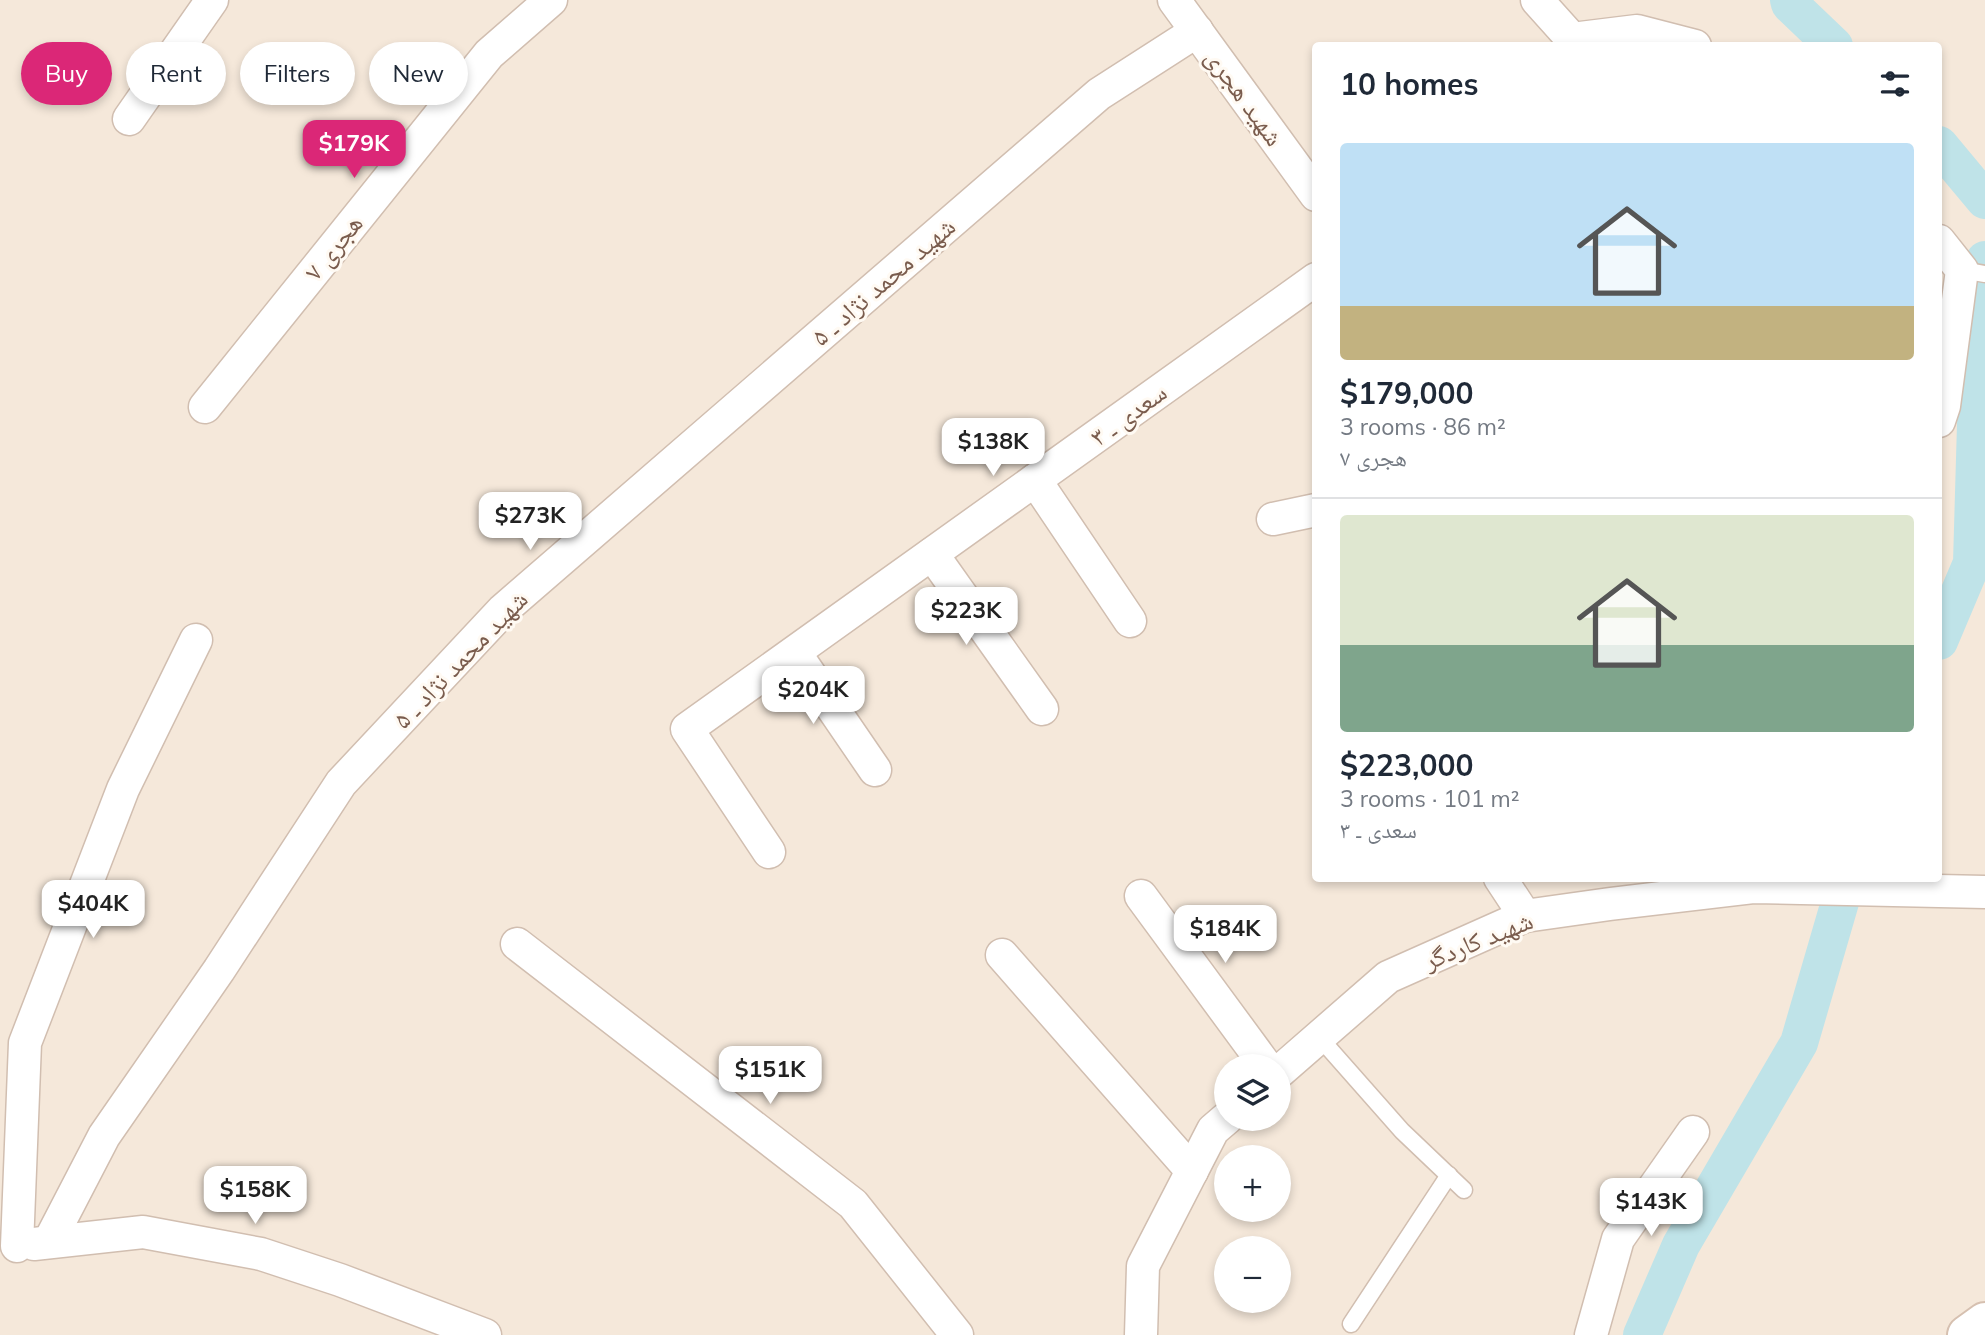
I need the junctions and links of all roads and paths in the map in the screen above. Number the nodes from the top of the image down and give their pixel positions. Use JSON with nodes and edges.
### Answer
{"nodes":[{"id":1,"x":212,"y":0,"type":"edge"},
{"id":2,"x":551,"y":0,"type":"edge"},
{"id":3,"x":1174,"y":0,"type":"edge"},
{"id":4,"x":1537,"y":0,"type":"edge"},
{"id":5,"x":1197,"y":31,"type":"junction"},
{"id":6,"x":1569,"y":42,"type":"edge"},
{"id":7,"x":1680,"y":42,"type":"edge"},
{"id":8,"x":129,"y":119,"type":"dead end"},
{"id":9,"x":1312,"y":189,"type":"edge"},
{"id":10,"x":1956,"y":266,"type":"edge"},
{"id":11,"x":1312,"y":282,"type":"edge"},
{"id":12,"x":205,"y":407,"type":"dead end"},
{"id":13,"x":1942,"y":412,"type":"edge"},
{"id":14,"x":1035,"y":481,"type":"junction"},
{"id":15,"x":1312,"y":511,"type":"edge"},
{"id":16,"x":1273,"y":519,"type":"dead end"},
{"id":17,"x":932,"y":554,"type":"junction"},
{"id":18,"x":1130,"y":621,"type":"dead end"},
{"id":19,"x":196,"y":639,"type":"dead end"},
{"id":20,"x":795,"y":653,"type":"junction"},
{"id":21,"x":1042,"y":709,"type":"dead end"},
{"id":22,"x":875,"y":770,"type":"dead end"},
{"id":23,"x":769,"y":852,"type":"dead end"},
{"id":24,"x":1503,"y":882,"type":"edge"},
{"id":25,"x":1781,"y":885,"type":"edge"},
{"id":26,"x":1632,"y":890,"type":"edge"},
{"id":27,"x":1984,"y":892,"type":"edge"},
{"id":28,"x":1141,"y":896,"type":"dead end"},
{"id":29,"x":1525,"y":916,"type":"junction"},
{"id":30,"x":517,"y":944,"type":"dead end"},
{"id":31,"x":1002,"y":955,"type":"dead end"},
{"id":32,"x":1319,"y":1037,"type":"junction"},
{"id":33,"x":1257,"y":1054,"type":"edge"},
{"id":34,"x":1291,"y":1062,"type":"edge"},
{"id":35,"x":1214,"y":1129,"type":"edge"},
{"id":36,"x":1693,"y":1132,"type":"dead end"},
{"id":37,"x":1192,"y":1171,"type":"junction"},
{"id":38,"x":1449,"y":1175,"type":"junction"},
{"id":39,"x":1464,"y":1190,"type":"dead end"},
{"id":40,"x":49,"y":1242,"type":"junction"},
{"id":41,"x":8,"y":1246,"type":"edge"},
{"id":42,"x":1985,"y":1322,"type":"edge"},
{"id":43,"x":1352,"y":1324,"type":"dead end"},
{"id":44,"x":485,"y":1335,"type":"edge"},
{"id":45,"x":957,"y":1335,"type":"edge"},
{"id":46,"x":1141,"y":1335,"type":"edge"},
{"id":47,"x":1591,"y":1335,"type":"edge"},
{"id":48,"x":1967,"y":1335,"type":"edge"}],
"edges":[{"from":1,"to":8,"type":"street"},
{"from":2,"to":12,"type":"street","name":"هجری ۷"},
{"from":3,"to":5,"type":"street","name":"شهید هجری"},
{"from":4,"to":6,"type":"street"},
{"from":5,"to":9,"type":"street","name":"شهید هجری"},
{"from":5,"to":40,"type":"street","name":"شهید محمد نژاد ـ ۵"},
{"from":6,"to":7,"type":"street"},
{"from":10,"to":13,"type":"street"},
{"from":11,"to":14,"type":"street","name":"سعدی ـ ۳"},
{"from":14,"to":17,"type":"street","name":"سعدی ـ ۳"},
{"from":14,"to":18,"type":"street"},
{"from":15,"to":16,"type":"street"},
{"from":17,"to":20,"type":"street","name":"سعدی ـ ۳"},
{"from":17,"to":21,"type":"street"},
{"from":19,"to":41,"type":"street"},
{"from":20,"to":22,"type":"street"},
{"from":20,"to":23,"type":"street","name":"سعدی ـ ۳"},
{"from":24,"to":29,"type":"street"},
{"from":25,"to":26,"type":"street","name":"شهید کاردگر"},
{"from":25,"to":27,"type":"street","name":"شهید کاردگر"},
{"from":26,"to":29,"type":"street","name":"شهید کاردگر"},
{"from":28,"to":33,"type":"street"},
{"from":29,"to":32,"type":"street","name":"شهید کاردگر"},
{"from":30,"to":45,"type":"street"},
{"from":31,"to":37,"type":"street"},
{"from":32,"to":34,"type":"street","name":"شهید کاردگر"},
{"from":32,"to":38,"type":"lane"},
{"from":35,"to":37,"type":"street"},
{"from":36,"to":47,"type":"street"},
{"from":37,"to":46,"type":"street"},
{"from":38,"to":39,"type":"lane"},
{"from":38,"to":43,"type":"lane"},
{"from":40,"to":41,"type":"street"},
{"from":40,"to":44,"type":"street"},
{"from":42,"to":48,"type":"street"}]}
